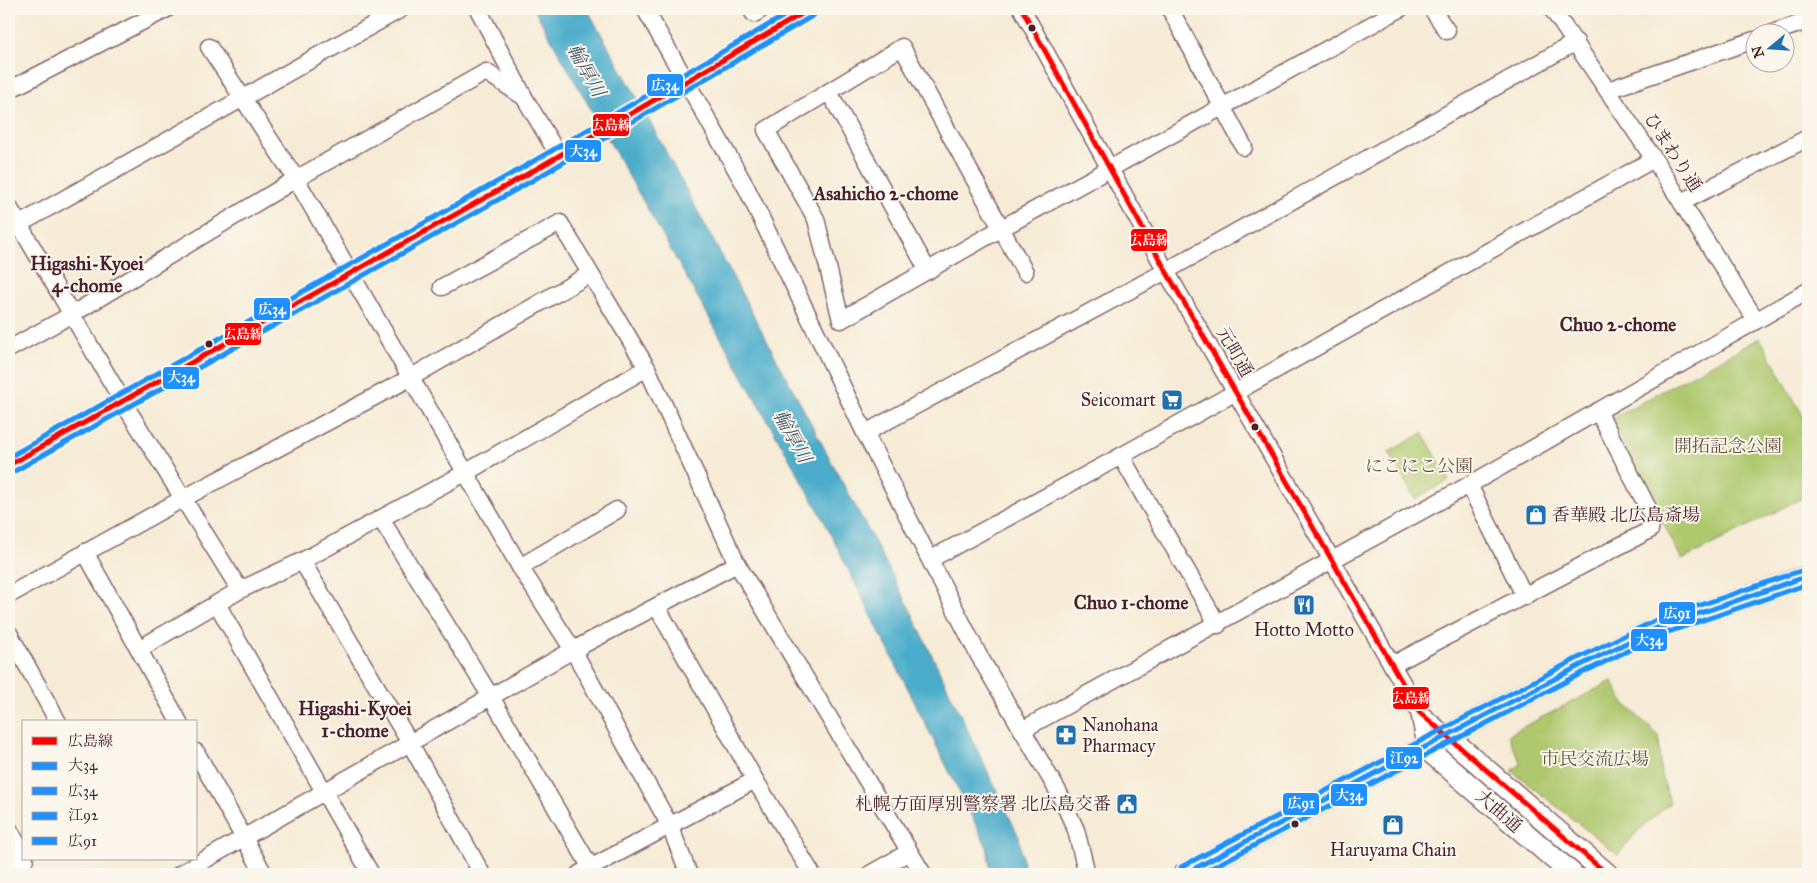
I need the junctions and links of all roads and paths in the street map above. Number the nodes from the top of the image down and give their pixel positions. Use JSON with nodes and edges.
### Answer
{"nodes":[{"id":1,"x":167,"y":9,"type":"edge"},
{"id":2,"x":401,"y":9,"type":"edge"},
{"id":3,"x":646,"y":9,"type":"edge"},
{"id":4,"x":751,"y":9,"type":"edge"},
{"id":5,"x":762,"y":9,"type":"edge"},
{"id":6,"x":810,"y":9,"type":"edge"},
{"id":7,"x":1022,"y":9,"type":"edge"},
{"id":8,"x":1170,"y":9,"type":"edge"},
{"id":9,"x":1400,"y":9,"type":"edge"},
{"id":10,"x":1432,"y":9,"type":"edge"},
{"id":11,"x":1552,"y":9,"type":"edge"},
{"id":12,"x":477,"y":10,"type":"edge"},
{"id":13,"x":1808,"y":21,"type":"edge"},
{"id":14,"x":1794,"y":26,"type":"edge"},
{"id":15,"x":1447,"y":31,"type":"dead end"},
{"id":16,"x":1576,"y":42,"type":"junction"},
{"id":17,"x":1744,"y":43,"type":"edge"},
{"id":18,"x":209,"y":47,"type":"dead end"},
{"id":19,"x":687,"y":81,"type":"junction"},
{"id":20,"x":9,"y":90,"type":"edge"},
{"id":21,"x":1608,"y":90,"type":"junction"},
{"id":22,"x":829,"y":92,"type":"junction"},
{"id":23,"x":524,"y":97,"type":"junction"},
{"id":24,"x":242,"y":100,"type":"junction"},
{"id":25,"x":1222,"y":106,"type":"junction"},
{"id":26,"x":1808,"y":138,"type":"edge"},
{"id":27,"x":1244,"y":147,"type":"dead end"},
{"id":28,"x":562,"y":154,"type":"junction"},
{"id":29,"x":1654,"y":159,"type":"junction"},
{"id":30,"x":1109,"y":169,"type":"junction"},
{"id":31,"x":296,"y":179,"type":"junction"},
{"id":32,"x":1682,"y":202,"type":"junction"},
{"id":33,"x":9,"y":207,"type":"edge"},
{"id":34,"x":14,"y":227,"type":"edge"},
{"id":35,"x":1002,"y":228,"type":"junction"},
{"id":36,"x":928,"y":271,"type":"junction"},
{"id":37,"x":1166,"y":271,"type":"junction"},
{"id":38,"x":1025,"y":272,"type":"dead end"},
{"id":39,"x":349,"y":274,"type":"junction"},
{"id":40,"x":590,"y":274,"type":"junction"},
{"id":41,"x":442,"y":287,"type":"dead end"},
{"id":42,"x":1808,"y":291,"type":"edge"},
{"id":43,"x":71,"y":315,"type":"junction"},
{"id":44,"x":1756,"y":320,"type":"junction"},
{"id":45,"x":9,"y":349,"type":"edge"},
{"id":46,"x":647,"y":368,"type":"junction"},
{"id":47,"x":410,"y":378,"type":"junction"},
{"id":48,"x":1235,"y":391,"type":"junction"},
{"id":49,"x":123,"y":402,"type":"junction"},
{"id":50,"x":1598,"y":410,"type":"junction"},
{"id":51,"x":865,"y":433,"type":"junction"},
{"id":52,"x":1121,"y":456,"type":"junction"},
{"id":53,"x":9,"y":465,"type":"edge"},
{"id":54,"x":465,"y":473,"type":"junction"},
{"id":55,"x":1469,"y":485,"type":"junction"},
{"id":56,"x":184,"y":498,"type":"junction"},
{"id":57,"x":617,"y":510,"type":"dead end"},
{"id":58,"x":381,"y":519,"type":"junction"},
{"id":59,"x":85,"y":552,"type":"junction"},
{"id":60,"x":931,"y":559,"type":"junction"},
{"id":61,"x":1332,"y":559,"type":"junction"},
{"id":62,"x":302,"y":561,"type":"junction"},
{"id":63,"x":737,"y":564,"type":"junction"},
{"id":64,"x":520,"y":567,"type":"junction"},
{"id":65,"x":1808,"y":576,"type":"edge"},
{"id":66,"x":240,"y":590,"type":"junction"},
{"id":67,"x":9,"y":595,"type":"edge"},
{"id":68,"x":1525,"y":597,"type":"junction"},
{"id":69,"x":218,"y":604,"type":"junction"},
{"id":70,"x":657,"y":607,"type":"junction"},
{"id":71,"x":1218,"y":625,"type":"junction"},
{"id":72,"x":9,"y":633,"type":"edge"},
{"id":73,"x":139,"y":649,"type":"junction"},
{"id":74,"x":573,"y":650,"type":"junction"},
{"id":75,"x":1392,"y":665,"type":"junction"},
{"id":76,"x":491,"y":697,"type":"junction"},
{"id":77,"x":1419,"y":712,"type":"junction"},
{"id":78,"x":57,"y":720,"type":"edge"},
{"id":79,"x":178,"y":720,"type":"edge"},
{"id":80,"x":1022,"y":730,"type":"junction"},
{"id":81,"x":1448,"y":737,"type":"junction"},
{"id":82,"x":410,"y":744,"type":"junction"},
{"id":83,"x":1426,"y":748,"type":"junction"},
{"id":84,"x":198,"y":758,"type":"edge"},
{"id":85,"x":755,"y":780,"type":"junction"},
{"id":86,"x":326,"y":792,"type":"junction"},
{"id":87,"x":669,"y":824,"type":"junction"},
{"id":88,"x":9,"y":829,"type":"edge"},
{"id":89,"x":244,"y":838,"type":"junction"},
{"id":90,"x":22,"y":852,"type":"edge"},
{"id":91,"x":909,"y":852,"type":"junction"},
{"id":92,"x":23,"y":860,"type":"edge"},
{"id":93,"x":9,"y":869,"type":"edge"},
{"id":94,"x":585,"y":871,"type":"edge"},
{"id":95,"x":180,"y":874,"type":"edge"},
{"id":96,"x":264,"y":874,"type":"edge"},
{"id":97,"x":371,"y":874,"type":"edge"},
{"id":98,"x":482,"y":874,"type":"edge"},
{"id":99,"x":689,"y":874,"type":"edge"},
{"id":100,"x":812,"y":874,"type":"edge"},
{"id":101,"x":870,"y":874,"type":"edge"},
{"id":102,"x":923,"y":874,"type":"edge"},
{"id":103,"x":1087,"y":874,"type":"edge"},
{"id":104,"x":1184,"y":874,"type":"edge"},
{"id":105,"x":1572,"y":874,"type":"edge"},
{"id":106,"x":1607,"y":874,"type":"edge"}],
"edges":[{"from":1,"to":20,"type":"street"},
{"from":2,"to":24,"type":"street"},
{"from":3,"to":19,"type":"street"},
{"from":4,"to":5,"type":"street"},
{"from":6,"to":19,"type":"street"},
{"from":7,"to":30,"type":"street","name":"元町通"},
{"from":8,"to":25,"type":"street"},
{"from":9,"to":25,"type":"street"},
{"from":10,"to":15,"type":"street"},
{"from":11,"to":16,"type":"street","name":"ひまわり通"},
{"from":12,"to":23,"type":"street"},
{"from":13,"to":14,"type":"street"},
{"from":16,"to":21,"type":"street","name":"ひまわり通"},
{"from":16,"to":37,"type":"street"},
{"from":17,"to":21,"type":"street"},
{"from":18,"to":24,"type":"street"},
{"from":19,"to":28,"type":"street"},
{"from":19,"to":51,"type":"street"},
{"from":21,"to":29,"type":"street","name":"ひまわり通"},
{"from":22,"to":35,"type":"street"},
{"from":22,"to":36,"type":"street"},
{"from":22,"to":36,"type":"street"},
{"from":23,"to":28,"type":"street"},
{"from":23,"to":31,"type":"street"},
{"from":24,"to":31,"type":"street"},
{"from":24,"to":34,"type":"street"},
{"from":25,"to":27,"type":"street"},
{"from":25,"to":30,"type":"street"},
{"from":26,"to":32,"type":"street"},
{"from":28,"to":39,"type":"street"},
{"from":29,"to":32,"type":"street","name":"ひまわり通"},
{"from":29,"to":48,"type":"street"},
{"from":30,"to":35,"type":"street"},
{"from":30,"to":37,"type":"street","name":"元町通"},
{"from":31,"to":39,"type":"street"},
{"from":31,"to":43,"type":"street"},
{"from":32,"to":44,"type":"street","name":"ひまわり通"},
{"from":33,"to":34,"type":"street"},
{"from":34,"to":43,"type":"street"},
{"from":35,"to":36,"type":"street"},
{"from":35,"to":38,"type":"street"},
{"from":37,"to":48,"type":"street","name":"元町通"},
{"from":37,"to":51,"type":"street"},
{"from":39,"to":47,"type":"street"},
{"from":39,"to":49,"type":"street"},
{"from":40,"to":41,"type":"street"},
{"from":40,"to":46,"type":"street"},
{"from":40,"to":47,"type":"street"},
{"from":42,"to":44,"type":"street"},
{"from":43,"to":45,"type":"street"},
{"from":43,"to":49,"type":"street"},
{"from":44,"to":50,"type":"street"},
{"from":46,"to":54,"type":"street"},
{"from":46,"to":63,"type":"street"},
{"from":47,"to":54,"type":"street"},
{"from":47,"to":56,"type":"street"},
{"from":48,"to":52,"type":"street"},
{"from":48,"to":61,"type":"street","name":"元町通"},
{"from":49,"to":53,"type":"street"},
{"from":49,"to":56,"type":"street"},
{"from":50,"to":55,"type":"street"},
{"from":50,"to":68,"type":"street"},
{"from":51,"to":60,"type":"street"},
{"from":52,"to":60,"type":"street"},
{"from":52,"to":71,"type":"street"},
{"from":54,"to":58,"type":"street"},
{"from":54,"to":64,"type":"street"},
{"from":55,"to":61,"type":"street"},
{"from":55,"to":68,"type":"street"},
{"from":56,"to":59,"type":"street"},
{"from":56,"to":66,"type":"street"},
{"from":57,"to":64,"type":"street"},
{"from":58,"to":62,"type":"street"},
{"from":58,"to":76,"type":"street"},
{"from":59,"to":67,"type":"street"},
{"from":59,"to":73,"type":"street"},
{"from":60,"to":80,"type":"street"},
{"from":61,"to":71,"type":"street"},
{"from":61,"to":75,"type":"street","name":"元町通"},
{"from":62,"to":66,"type":"street"},
{"from":62,"to":82,"type":"street"},
{"from":63,"to":70,"type":"street"},
{"from":63,"to":91,"type":"street"},
{"from":64,"to":74,"type":"street"},
{"from":65,"to":81,"type":"main road"},
{"from":66,"to":69,"type":"street"},
{"from":68,"to":75,"type":"street"},
{"from":69,"to":73,"type":"street"},
{"from":69,"to":86,"type":"street"},
{"from":70,"to":74,"type":"street"},
{"from":70,"to":85,"type":"street"},
{"from":71,"to":80,"type":"street"},
{"from":72,"to":78,"type":"street"},
{"from":73,"to":79,"type":"street"},
{"from":74,"to":76,"type":"street"},
{"from":74,"to":87,"type":"street"},
{"from":75,"to":77,"type":"street","name":"元町通"},
{"from":76,"to":82,"type":"street"},
{"from":76,"to":94,"type":"street"},
{"from":77,"to":81,"type":"street"},
{"from":77,"to":83,"type":"street"},
{"from":80,"to":103,"type":"street"},
{"from":81,"to":83,"type":"main road"},
{"from":81,"to":106,"type":"main road","name":"大曲通"},
{"from":82,"to":86,"type":"street"},
{"from":82,"to":98,"type":"street"},
{"from":83,"to":104,"type":"main road"},
{"from":83,"to":105,"type":"main road","name":"大曲通"},
{"from":84,"to":89,"type":"street"},
{"from":85,"to":87,"type":"street"},
{"from":85,"to":100,"type":"street"},
{"from":86,"to":89,"type":"street"},
{"from":86,"to":97,"type":"street"},
{"from":87,"to":94,"type":"street"},
{"from":87,"to":99,"type":"street"},
{"from":88,"to":90,"type":"street"},
{"from":89,"to":95,"type":"street"},
{"from":89,"to":96,"type":"street"},
{"from":91,"to":101,"type":"street"},
{"from":91,"to":102,"type":"street"},
{"from":92,"to":93,"type":"street"}]}
